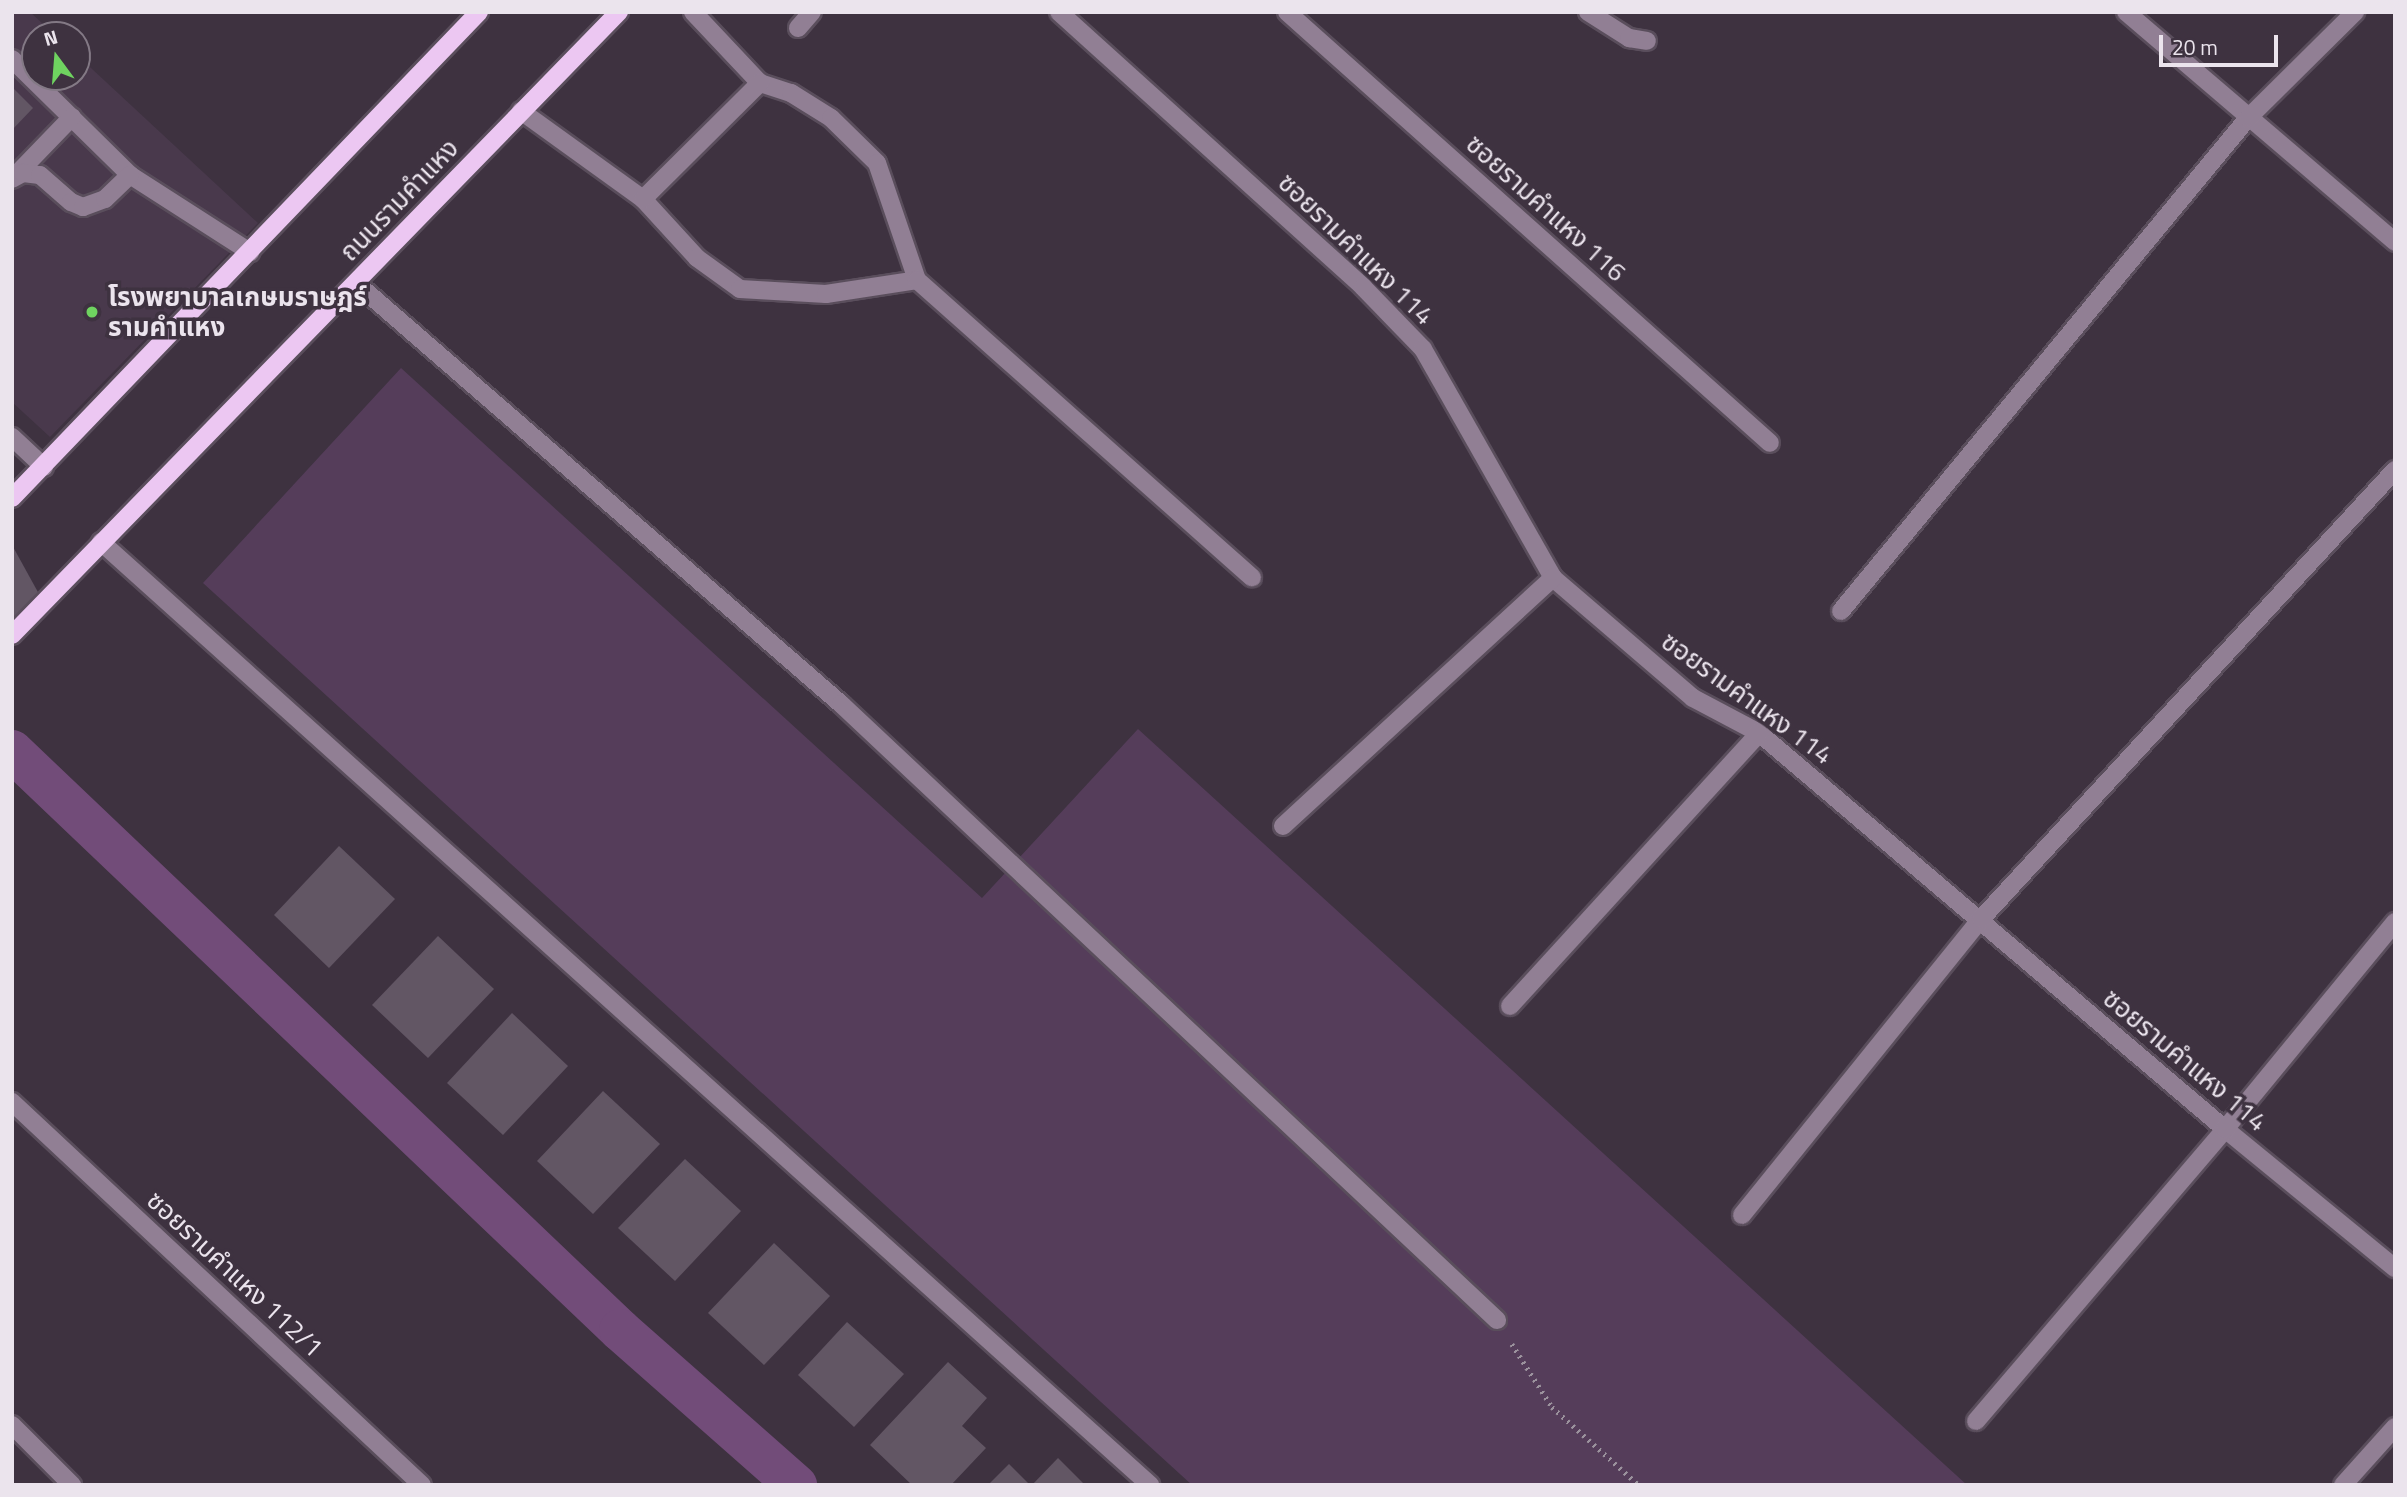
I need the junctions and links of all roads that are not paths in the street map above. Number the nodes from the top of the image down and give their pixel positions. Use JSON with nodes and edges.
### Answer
{"nodes":[{"id":1,"x":479,"y":12,"type":"edge"},
{"id":2,"x":619,"y":12,"type":"edge"},
{"id":3,"x":693,"y":12,"type":"edge"},
{"id":4,"x":813,"y":12,"type":"edge"},
{"id":5,"x":1059,"y":12,"type":"edge"},
{"id":6,"x":1287,"y":12,"type":"edge"},
{"id":7,"x":1588,"y":12,"type":"edge"},
{"id":8,"x":2126,"y":12,"type":"edge"},
{"id":9,"x":2355,"y":12,"type":"edge"},
{"id":10,"x":798,"y":27,"type":"dead end"},
{"id":11,"x":1647,"y":41,"type":"dead end"},
{"id":12,"x":12,"y":59,"type":"edge"},
{"id":13,"x":760,"y":82,"type":"junction"},
{"id":14,"x":521,"y":111,"type":"junction"},
{"id":15,"x":72,"y":117,"type":"junction"},
{"id":16,"x":2248,"y":118,"type":"junction"},
{"id":17,"x":130,"y":175,"type":"junction"},
{"id":18,"x":13,"y":179,"type":"edge"},
{"id":19,"x":643,"y":199,"type":"junction"},
{"id":20,"x":2395,"y":242,"type":"edge"},
{"id":21,"x":250,"y":252,"type":"junction"},
{"id":22,"x":917,"y":280,"type":"junction"},
{"id":23,"x":356,"y":283,"type":"junction"},
{"id":24,"x":12,"y":438,"type":"edge"},
{"id":25,"x":1770,"y":443,"type":"dead end"},
{"id":26,"x":44,"y":467,"type":"junction"},
{"id":27,"x":2395,"y":470,"type":"edge"},
{"id":28,"x":12,"y":498,"type":"edge"},
{"id":29,"x":101,"y":542,"type":"junction"},
{"id":30,"x":1252,"y":577,"type":"dead end"},
{"id":31,"x":1553,"y":578,"type":"junction"},
{"id":32,"x":1841,"y":611,"type":"dead end"},
{"id":33,"x":12,"y":635,"type":"edge"},
{"id":34,"x":1759,"y":733,"type":"junction"},
{"id":35,"x":1283,"y":826,"type":"dead end"},
{"id":36,"x":1981,"y":919,"type":"junction"},
{"id":37,"x":2395,"y":922,"type":"edge"},
{"id":38,"x":1510,"y":1006,"type":"dead end"},
{"id":39,"x":12,"y":1102,"type":"edge"},
{"id":40,"x":2225,"y":1129,"type":"junction"},
{"id":41,"x":1742,"y":1215,"type":"dead end"},
{"id":42,"x":2395,"y":1268,"type":"edge"},
{"id":43,"x":1497,"y":1320,"type":"road end"},
{"id":44,"x":1976,"y":1421,"type":"dead end"},
{"id":45,"x":12,"y":1425,"type":"edge"},
{"id":46,"x":2395,"y":1427,"type":"edge"},
{"id":47,"x":72,"y":1485,"type":"edge"},
{"id":48,"x":422,"y":1485,"type":"edge"},
{"id":49,"x":1150,"y":1485,"type":"edge"},
{"id":50,"x":2343,"y":1485,"type":"edge"}],
"edges":[{"from":1,"to":21,"type":"main road"},
{"from":2,"to":14,"type":"main road","name":"ถนนรามคำแหง"},
{"from":3,"to":13,"type":"street"},
{"from":4,"to":10,"type":"street"},
{"from":5,"to":31,"type":"street","name":"ซอยรามคำแหง 114"},
{"from":6,"to":25,"type":"street","name":"ซอยรามคำแหง 116"},
{"from":7,"to":11,"type":"street"},
{"from":8,"to":16,"type":"street"},
{"from":9,"to":16,"type":"street"},
{"from":12,"to":15,"type":"street"},
{"from":13,"to":19,"type":"street"},
{"from":13,"to":22,"type":"street"},
{"from":14,"to":19,"type":"street"},
{"from":14,"to":23,"type":"main road","name":"ถนนรามคำแหง"},
{"from":15,"to":17,"type":"street"},
{"from":15,"to":18,"type":"street"},
{"from":16,"to":20,"type":"street"},
{"from":16,"to":32,"type":"street"},
{"from":17,"to":18,"type":"street"},
{"from":17,"to":21,"type":"street"},
{"from":19,"to":22,"type":"street"},
{"from":21,"to":26,"type":"main road"},
{"from":22,"to":30,"type":"street"},
{"from":23,"to":29,"type":"main road","name":"ถนนรามคำแหง"},
{"from":23,"to":43,"type":"street"},
{"from":24,"to":26,"type":"street"},
{"from":26,"to":28,"type":"main road"},
{"from":27,"to":36,"type":"street"},
{"from":29,"to":33,"type":"main road","name":"ถนนรามคำแหง"},
{"from":29,"to":49,"type":"street"},
{"from":31,"to":34,"type":"street","name":"ซอยรามคำแหง 114"},
{"from":31,"to":35,"type":"street"},
{"from":34,"to":36,"type":"street","name":"ซอยรามคำแหง 114"},
{"from":34,"to":38,"type":"street"},
{"from":36,"to":40,"type":"street","name":"ซอยรามคำแหง 114"},
{"from":36,"to":41,"type":"street"},
{"from":37,"to":40,"type":"street"},
{"from":39,"to":48,"type":"street","name":"ซอยรามคำแหง 112/1"},
{"from":40,"to":42,"type":"street","name":"ซอยรามคำแหง 114"},
{"from":40,"to":44,"type":"street"},
{"from":45,"to":47,"type":"street"},
{"from":46,"to":50,"type":"street"}]}
